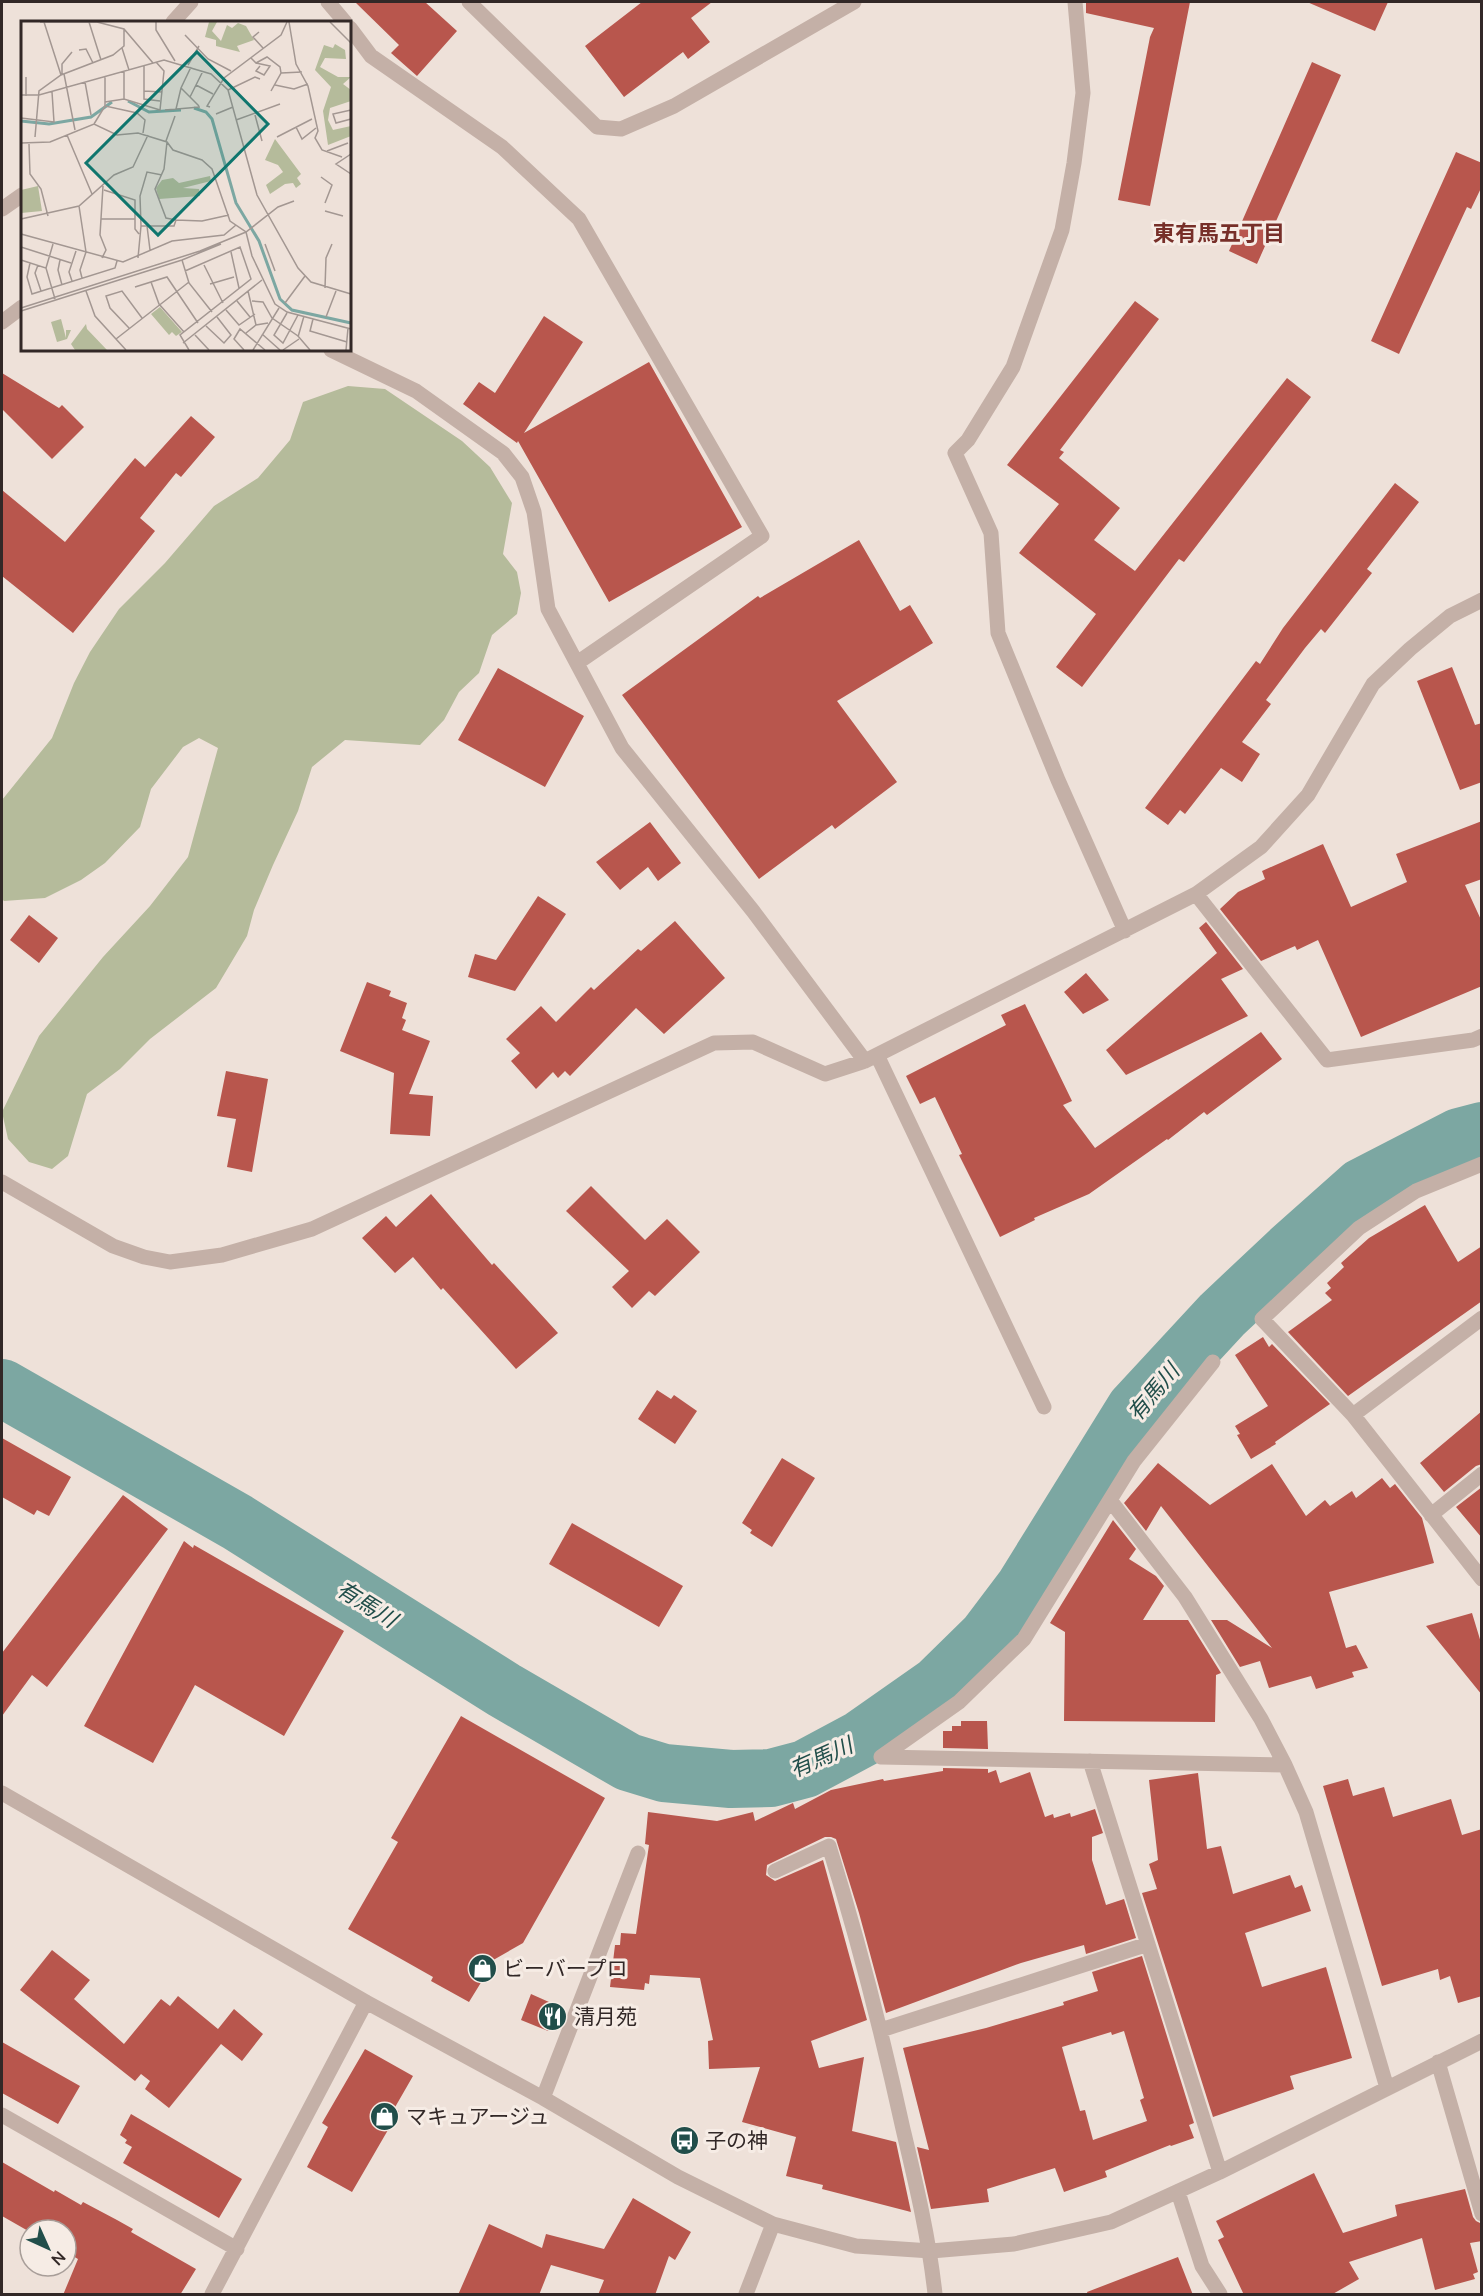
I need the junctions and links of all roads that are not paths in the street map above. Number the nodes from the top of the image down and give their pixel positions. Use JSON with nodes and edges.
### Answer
{"nodes":[{"id":1,"x":191,"y":2,"type":"edge"},
{"id":2,"x":328,"y":2,"type":"edge"},
{"id":3,"x":469,"y":2,"type":"edge"},
{"id":4,"x":854,"y":2,"type":"edge"},
{"id":5,"x":1075,"y":2,"type":"edge"},
{"id":6,"x":174,"y":21,"type":"edge"},
{"id":7,"x":344,"y":21,"type":"edge"},
{"id":8,"x":351,"y":29,"type":"edge"},
{"id":9,"x":21,"y":196,"type":"edge"},
{"id":10,"x":2,"y":209,"type":"edge"},
{"id":11,"x":21,"y":308,"type":"edge"},
{"id":12,"x":2,"y":322,"type":"edge"},
{"id":13,"x":333,"y":351,"type":"edge"},
{"id":14,"x":1482,"y":600,"type":"edge"},
{"id":15,"x":577,"y":663,"type":"junction"},
{"id":16,"x":1196,"y":894,"type":"junction"},
{"id":17,"x":1125,"y":931,"type":"junction"},
{"id":18,"x":1482,"y":1036,"type":"edge"},
{"id":19,"x":871,"y":1058,"type":"junction"},
{"id":20,"x":1482,"y":1164,"type":"edge"},
{"id":21,"x":2,"y":1182,"type":"edge"},
{"id":22,"x":1482,"y":1318,"type":"edge"},
{"id":23,"x":1213,"y":1362,"type":"dead end"},
{"id":24,"x":1044,"y":1407,"type":"dead end"},
{"id":25,"x":1353,"y":1415,"type":"junction"},
{"id":26,"x":1482,"y":1474,"type":"edge"},
{"id":27,"x":1110,"y":1500,"type":"junction"},
{"id":28,"x":1431,"y":1515,"type":"junction"},
{"id":29,"x":1482,"y":1579,"type":"edge"},
{"id":30,"x":1090,"y":1761,"type":"junction"},
{"id":31,"x":1285,"y":1765,"type":"junction"},
{"id":32,"x":2,"y":1793,"type":"edge"},
{"id":33,"x":638,"y":1853,"type":"dead end"},
{"id":34,"x":776,"y":1871,"type":"dead end"},
{"id":35,"x":1148,"y":1944,"type":"junction"},
{"id":36,"x":366,"y":2002,"type":"junction"},
{"id":37,"x":881,"y":2030,"type":"junction"},
{"id":38,"x":1482,"y":2041,"type":"edge"},
{"id":39,"x":1438,"y":2062,"type":"junction"},
{"id":40,"x":1387,"y":2088,"type":"junction"},
{"id":41,"x":543,"y":2098,"type":"junction"},
{"id":42,"x":2,"y":2115,"type":"edge"},
{"id":43,"x":1220,"y":2172,"type":"junction"},
{"id":44,"x":1178,"y":2192,"type":"junction"},
{"id":45,"x":1482,"y":2214,"type":"edge"},
{"id":46,"x":773,"y":2224,"type":"junction"},
{"id":47,"x":237,"y":2248,"type":"junction"},
{"id":48,"x":931,"y":2251,"type":"junction"},
{"id":49,"x":212,"y":2295,"type":"edge"},
{"id":50,"x":746,"y":2295,"type":"edge"},
{"id":51,"x":935,"y":2295,"type":"edge"},
{"id":52,"x":1220,"y":2295,"type":"edge"}],
"edges":[{"from":1,"to":6,"type":"street"},
{"from":2,"to":7,"type":"street"},
{"from":3,"to":4,"type":"street"},
{"from":5,"to":17,"type":"street"},
{"from":8,"to":15,"type":"street"},
{"from":9,"to":10,"type":"street"},
{"from":11,"to":12,"type":"street"},
{"from":13,"to":15,"type":"street"},
{"from":14,"to":16,"type":"street"},
{"from":15,"to":19,"type":"street"},
{"from":16,"to":17,"type":"street"},
{"from":16,"to":18,"type":"street"},
{"from":17,"to":19,"type":"street"},
{"from":19,"to":21,"type":"street"},
{"from":19,"to":24,"type":"street"},
{"from":20,"to":25,"type":"street"},
{"from":22,"to":25,"type":"street"},
{"from":23,"to":27,"type":"street"},
{"from":25,"to":28,"type":"street"},
{"from":26,"to":28,"type":"street"},
{"from":27,"to":30,"type":"street"},
{"from":27,"to":31,"type":"street"},
{"from":28,"to":29,"type":"street"},
{"from":30,"to":31,"type":"street"},
{"from":30,"to":35,"type":"street"},
{"from":31,"to":40,"type":"street"},
{"from":32,"to":36,"type":"street"},
{"from":33,"to":41,"type":"street"},
{"from":34,"to":37,"type":"street"},
{"from":35,"to":37,"type":"street"},
{"from":35,"to":43,"type":"street"},
{"from":36,"to":41,"type":"street"},
{"from":36,"to":47,"type":"street"},
{"from":37,"to":48,"type":"street"},
{"from":38,"to":39,"type":"street"},
{"from":39,"to":40,"type":"street"},
{"from":39,"to":45,"type":"street"},
{"from":40,"to":43,"type":"street"},
{"from":41,"to":46,"type":"street"},
{"from":42,"to":47,"type":"street"},
{"from":43,"to":44,"type":"street"},
{"from":44,"to":48,"type":"street"},
{"from":44,"to":52,"type":"street"},
{"from":46,"to":48,"type":"street"},
{"from":46,"to":50,"type":"street"},
{"from":47,"to":49,"type":"street"},
{"from":48,"to":51,"type":"street"}]}
